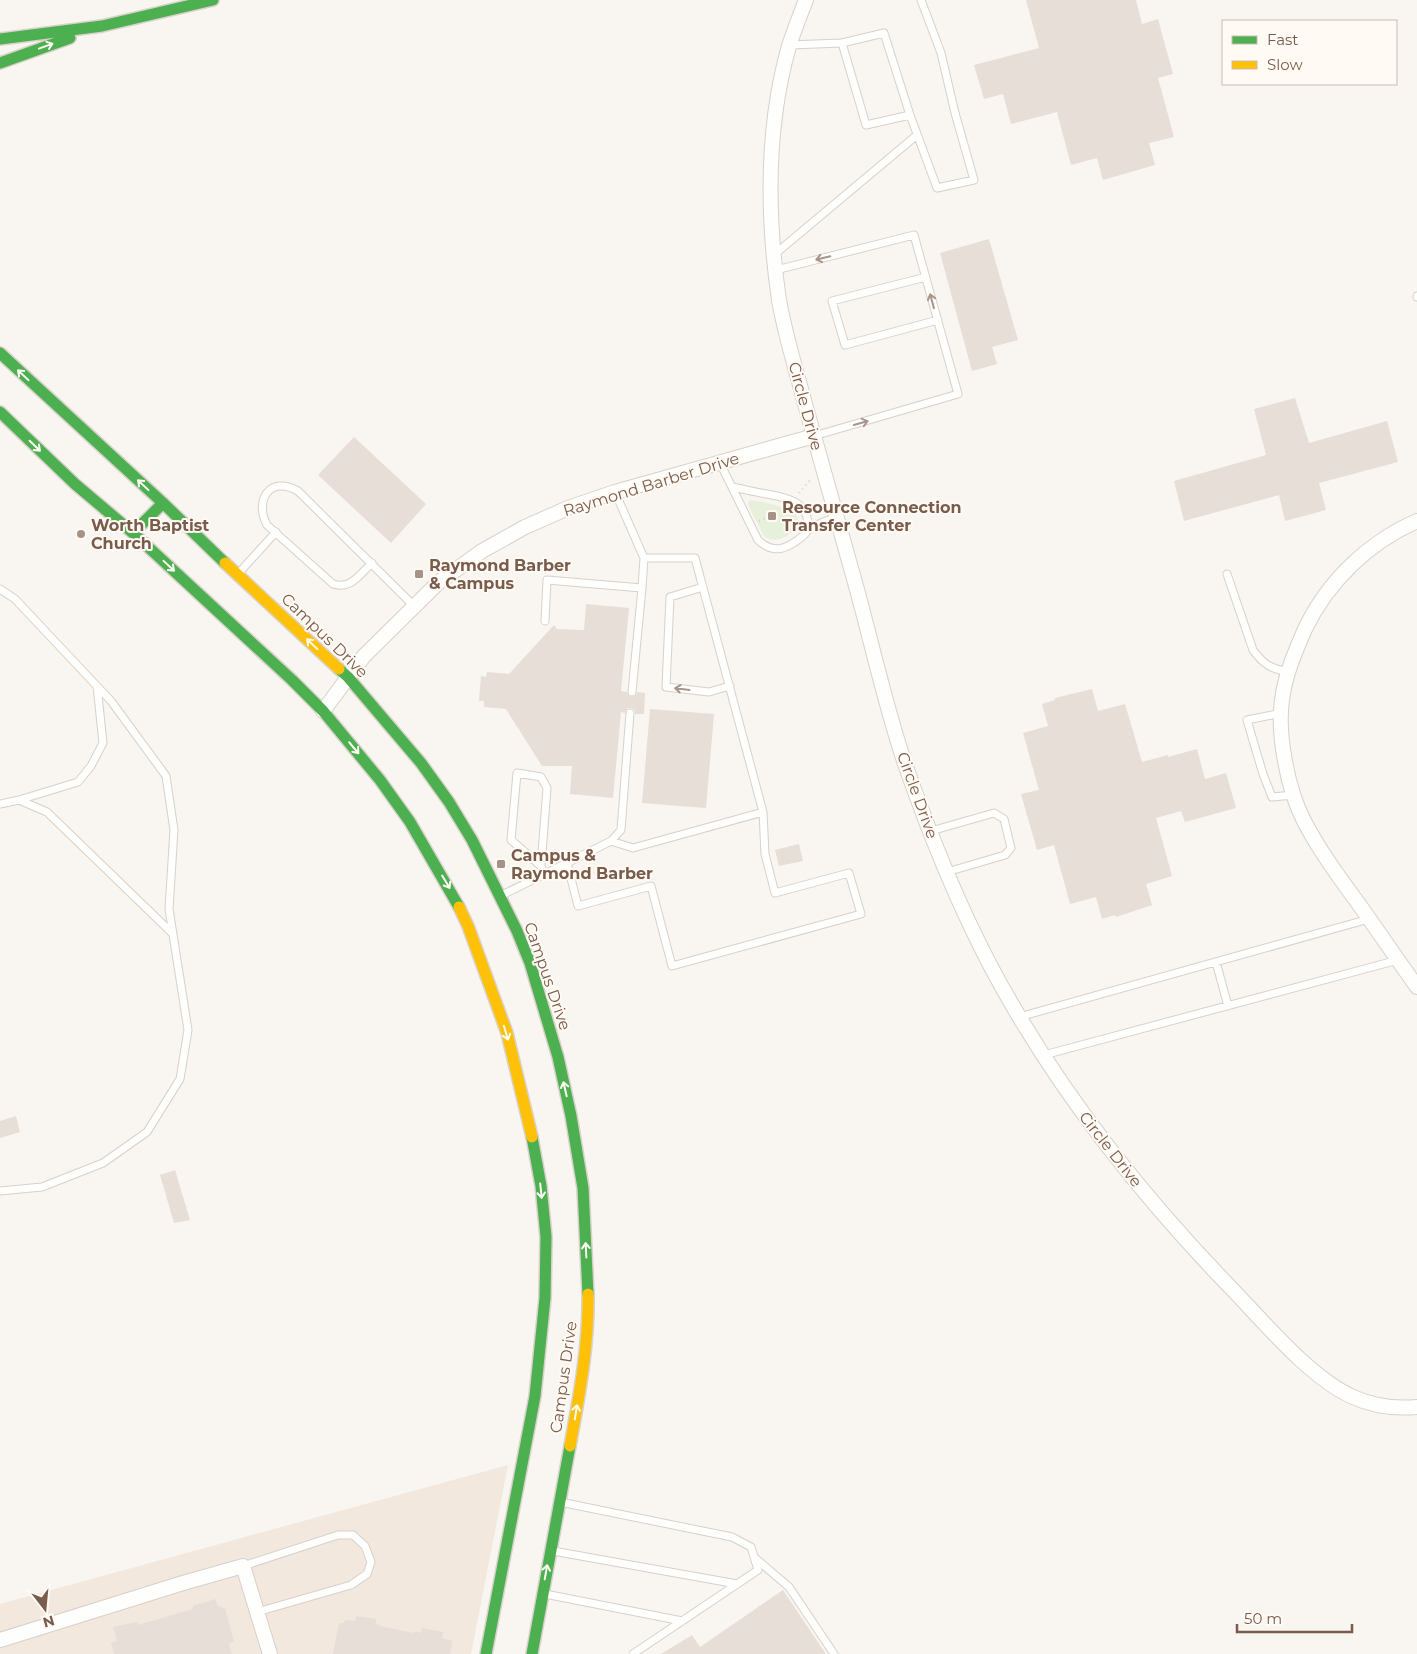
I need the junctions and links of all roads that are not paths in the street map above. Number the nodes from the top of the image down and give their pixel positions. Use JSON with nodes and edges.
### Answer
{"nodes":[{"id":1,"x":213,"y":0,"type":"edge"},
{"id":2,"x":806,"y":0,"type":"edge"},
{"id":3,"x":921,"y":0,"type":"edge"},
{"id":4,"x":102,"y":26,"type":"junction"},
{"id":5,"x":0,"y":39,"type":"edge"},
{"id":6,"x":842,"y":43,"type":"junction"},
{"id":7,"x":789,"y":45,"type":"junction"},
{"id":8,"x":0,"y":63,"type":"edge"},
{"id":9,"x":910,"y":115,"type":"junction"},
{"id":10,"x":917,"y":134,"type":"junction"},
{"id":11,"x":774,"y":254,"type":"junction"},
{"id":12,"x":776,"y":270,"type":"junction"},
{"id":13,"x":926,"y":277,"type":"junction"},
{"id":14,"x":938,"y":320,"type":"junction"},
{"id":15,"x":0,"y":353,"type":"edge"},
{"id":16,"x":0,"y":412,"type":"edge"},
{"id":17,"x":814,"y":436,"type":"junction"},
{"id":18,"x":720,"y":463,"type":"junction"},
{"id":19,"x":732,"y":487,"type":"junction"},
{"id":20,"x":616,"y":492,"type":"junction"},
{"id":21,"x":163,"y":503,"type":"junction"},
{"id":22,"x":836,"y":517,"type":"junction"},
{"id":23,"x":1417,"y":521,"type":"edge"},
{"id":24,"x":808,"y":530,"type":"junction"},
{"id":25,"x":276,"y":532,"type":"junction"},
{"id":26,"x":133,"y":533,"type":"junction"},
{"id":27,"x":644,"y":558,"type":"junction"},
{"id":28,"x":372,"y":563,"type":"junction"},
{"id":29,"x":1227,"y":574,"type":"dead end"},
{"id":30,"x":237,"y":575,"type":"junction"},
{"id":31,"x":703,"y":587,"type":"junction"},
{"id":32,"x":642,"y":588,"type":"junction"},
{"id":33,"x":0,"y":590,"type":"edge"},
{"id":34,"x":413,"y":605,"type":"junction"},
{"id":35,"x":545,"y":622,"type":"dead end"},
{"id":36,"x":1288,"y":672,"type":"junction"},
{"id":37,"x":348,"y":677,"type":"junction"},
{"id":38,"x":97,"y":686,"type":"junction"},
{"id":39,"x":730,"y":686,"type":"junction"},
{"id":40,"x":632,"y":692,"type":"dead end"},
{"id":41,"x":323,"y":711,"type":"junction"},
{"id":42,"x":630,"y":713,"type":"dead end"},
{"id":43,"x":1282,"y":713,"type":"junction"},
{"id":44,"x":1294,"y":795,"type":"junction"},
{"id":45,"x":19,"y":800,"type":"junction"},
{"id":46,"x":0,"y":804,"type":"edge"},
{"id":47,"x":763,"y":812,"type":"junction"},
{"id":48,"x":931,"y":831,"type":"junction"},
{"id":49,"x":611,"y":841,"type":"junction"},
{"id":50,"x":567,"y":863,"type":"junction"},
{"id":51,"x":541,"y":866,"type":"junction"},
{"id":52,"x":947,"y":872,"type":"junction"},
{"id":53,"x":544,"y":874,"type":"junction"},
{"id":54,"x":500,"y":896,"type":"junction"},
{"id":55,"x":1369,"y":920,"type":"junction"},
{"id":56,"x":172,"y":933,"type":"junction"},
{"id":57,"x":1398,"y":960,"type":"junction"},
{"id":58,"x":1216,"y":962,"type":"junction"},
{"id":59,"x":1417,"y":987,"type":"edge"},
{"id":60,"x":1228,"y":1006,"type":"junction"},
{"id":61,"x":1020,"y":1017,"type":"junction"},
{"id":62,"x":1044,"y":1056,"type":"junction"},
{"id":63,"x":0,"y":1191,"type":"edge"},
{"id":64,"x":1417,"y":1407,"type":"edge"},
{"id":65,"x":559,"y":1502,"type":"junction"},
{"id":66,"x":550,"y":1550,"type":"junction"},
{"id":67,"x":755,"y":1558,"type":"junction"},
{"id":68,"x":243,"y":1566,"type":"junction"},
{"id":69,"x":737,"y":1584,"type":"junction"},
{"id":70,"x":542,"y":1594,"type":"junction"},
{"id":71,"x":257,"y":1612,"type":"junction"},
{"id":72,"x":682,"y":1621,"type":"junction"},
{"id":73,"x":0,"y":1640,"type":"edge"},
{"id":74,"x":270,"y":1654,"type":"edge"},
{"id":75,"x":486,"y":1654,"type":"edge"},
{"id":76,"x":532,"y":1654,"type":"edge"},
{"id":77,"x":633,"y":1654,"type":"edge"},
{"id":78,"x":834,"y":1654,"type":"edge"}],
"edges":[{"from":1,"to":4,"type":"main road"},
{"from":2,"to":7,"type":"street","name":"Circle Drive"},
{"from":3,"to":10,"type":"lane"},
{"from":4,"to":5,"type":"main road"},
{"from":8,"to":4,"type":"main road","one_way":true},
{"from":6,"to":7,"type":"lane"},
{"from":6,"to":9,"type":"lane"},
{"from":6,"to":9,"type":"lane"},
{"from":7,"to":11,"type":"street","name":"Circle Drive"},
{"from":9,"to":10,"type":"lane"},
{"from":10,"to":11,"type":"lane"},
{"from":11,"to":12,"type":"street","name":"Circle Drive"},
{"from":13,"to":12,"type":"lane","one_way":true},
{"from":12,"to":17,"type":"street","name":"Circle Drive"},
{"from":14,"to":13,"type":"lane","one_way":true},
{"from":13,"to":14,"type":"lane"},
{"from":17,"to":14,"type":"lane","one_way":true},
{"from":21,"to":15,"type":"main road","name":"Campus Drive","one_way":true},
{"from":16,"to":26,"type":"main road","name":"Campus Drive","one_way":true},
{"from":17,"to":18,"type":"street","name":"Raymond Barber Drive"},
{"from":17,"to":22,"type":"street","name":"Circle Drive"},
{"from":18,"to":19,"type":"lane"},
{"from":18,"to":20,"type":"street","name":"Raymond Barber Drive"},
{"from":19,"to":24,"type":"lane"},
{"from":19,"to":24,"type":"lane"},
{"from":20,"to":27,"type":"lane"},
{"from":20,"to":34,"type":"street","name":"Raymond Barber Drive"},
{"from":21,"to":26,"type":"main road"},
{"from":21,"to":30,"type":"main road","name":"Campus Drive"},
{"from":22,"to":24,"type":"lane"},
{"from":22,"to":48,"type":"street","name":"Circle Drive"},
{"from":23,"to":36,"type":"street"},
{"from":25,"to":28,"type":"lane"},
{"from":25,"to":28,"type":"lane"},
{"from":25,"to":30,"type":"lane"},
{"from":26,"to":41,"type":"main road","name":"Campus Drive","one_way":true},
{"from":27,"to":31,"type":"lane"},
{"from":27,"to":32,"type":"lane"},
{"from":28,"to":34,"type":"lane"},
{"from":29,"to":36,"type":"lane"},
{"from":37,"to":30,"type":"main road","name":"Campus Drive","one_way":true},
{"from":31,"to":39,"type":"lane"},
{"from":39,"to":31,"type":"lane","one_way":true},
{"from":32,"to":35,"type":"lane"},
{"from":32,"to":40,"type":"lane"},
{"from":33,"to":38,"type":"lane"},
{"from":34,"to":37,"type":"street","name":"Raymond Barber Drive"},
{"from":36,"to":43,"type":"street"},
{"from":37,"to":41,"type":"street","name":"Raymond Barber Drive"},
{"from":37,"to":54,"type":"main road","name":"Campus Drive"},
{"from":38,"to":45,"type":"lane"},
{"from":38,"to":56,"type":"lane"},
{"from":39,"to":47,"type":"lane"},
{"from":41,"to":75,"type":"main road","name":"Campus Drive","one_way":true},
{"from":42,"to":49,"type":"lane"},
{"from":43,"to":44,"type":"street"},
{"from":43,"to":44,"type":"lane"},
{"from":44,"to":55,"type":"street"},
{"from":45,"to":46,"type":"lane"},
{"from":45,"to":56,"type":"lane"},
{"from":47,"to":49,"type":"lane"},
{"from":47,"to":50,"type":"lane"},
{"from":48,"to":52,"type":"street","name":"Circle Drive"},
{"from":48,"to":52,"type":"lane"},
{"from":49,"to":50,"type":"lane"},
{"from":50,"to":53,"type":"lane"},
{"from":51,"to":51,"type":"lane"},
{"from":51,"to":53,"type":"lane"},
{"from":52,"to":61,"type":"street","name":"Circle Drive"},
{"from":53,"to":54,"type":"lane"},
{"from":65,"to":54,"type":"main road","name":"Campus Drive","one_way":true},
{"from":55,"to":57,"type":"street"},
{"from":55,"to":58,"type":"lane"},
{"from":56,"to":63,"type":"lane"},
{"from":57,"to":59,"type":"street"},
{"from":57,"to":60,"type":"lane"},
{"from":58,"to":60,"type":"lane"},
{"from":58,"to":61,"type":"lane"},
{"from":60,"to":62,"type":"lane"},
{"from":61,"to":62,"type":"street","name":"Circle Drive"},
{"from":62,"to":64,"type":"street","name":"Circle Drive"},
{"from":65,"to":66,"type":"main road","name":"Campus Drive"},
{"from":65,"to":67,"type":"lane"},
{"from":66,"to":69,"type":"lane"},
{"from":70,"to":66,"type":"main road","name":"Campus Drive","one_way":true},
{"from":67,"to":69,"type":"lane"},
{"from":67,"to":78,"type":"lane"},
{"from":68,"to":71,"type":"street"},
{"from":68,"to":71,"type":"lane"},
{"from":68,"to":73,"type":"street"},
{"from":69,"to":72,"type":"lane"},
{"from":70,"to":72,"type":"lane"},
{"from":70,"to":76,"type":"main road","name":"Campus Drive"},
{"from":71,"to":74,"type":"street"},
{"from":72,"to":77,"type":"lane"}]}
